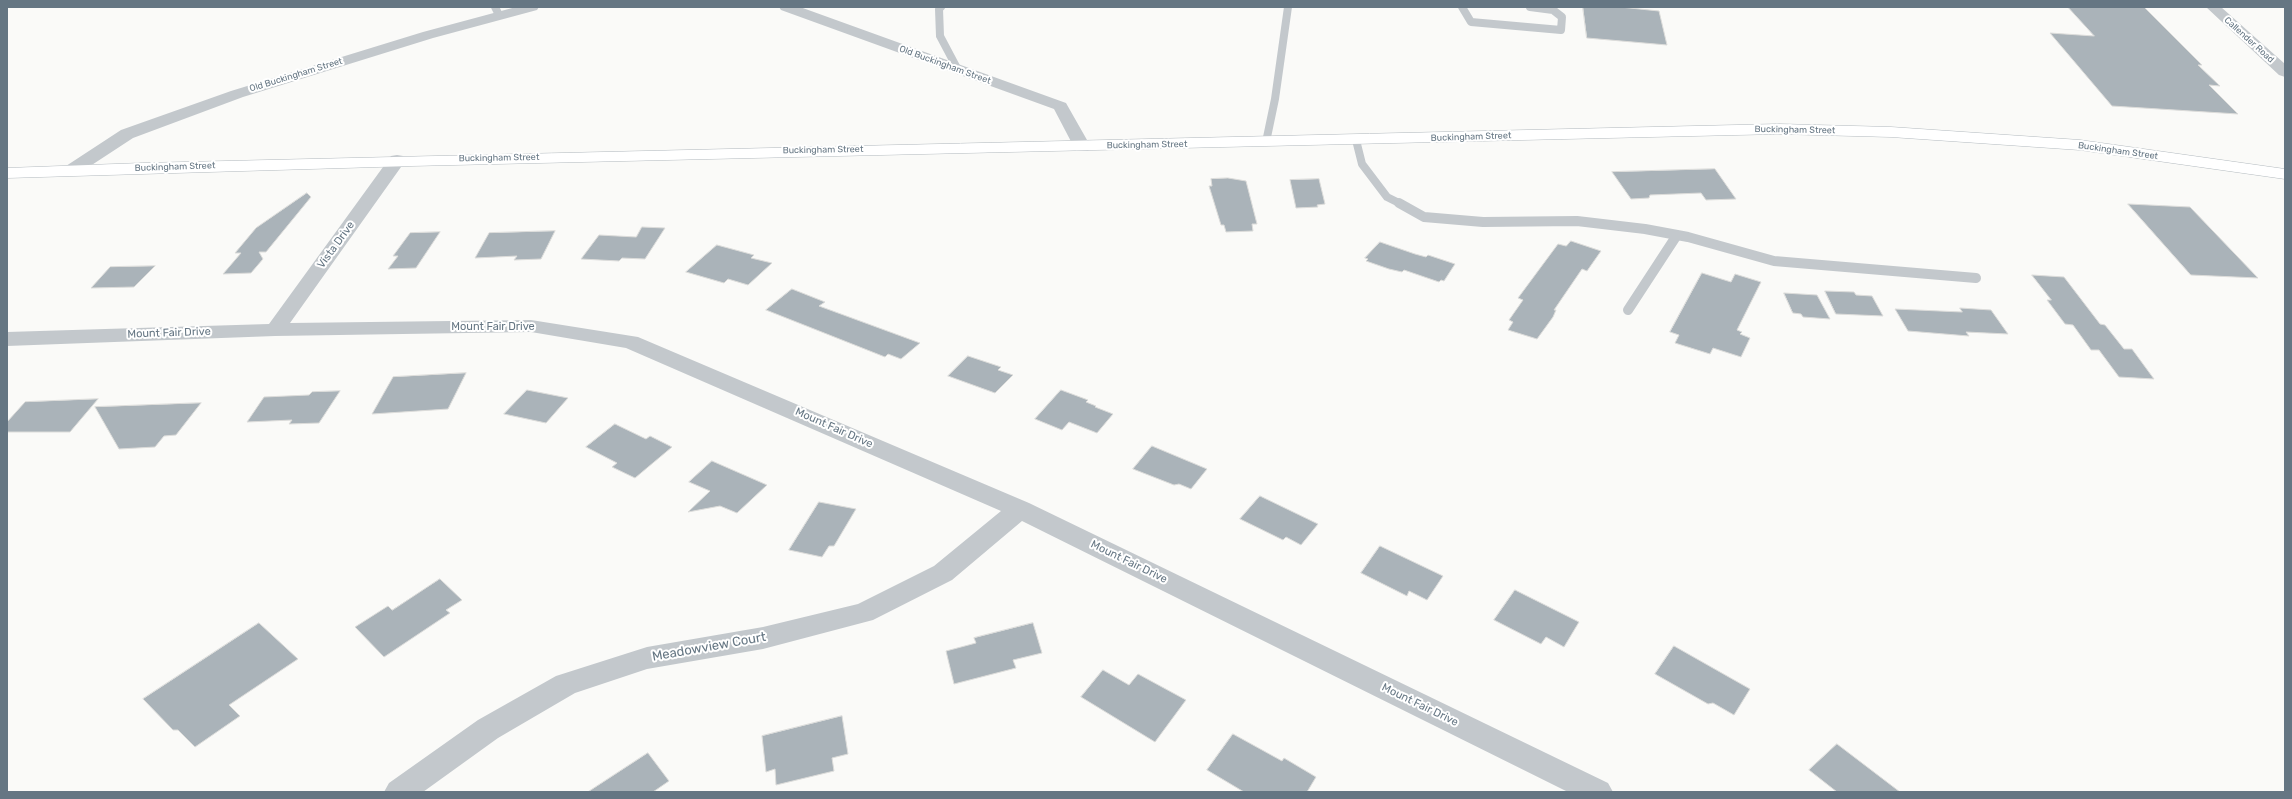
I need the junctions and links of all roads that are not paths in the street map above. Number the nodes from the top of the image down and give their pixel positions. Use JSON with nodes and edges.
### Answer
{"nodes":[{"id":1,"x":532,"y":7,"type":"edge"},
{"id":2,"x":786,"y":7,"type":"edge"},
{"id":3,"x":941,"y":7,"type":"edge"},
{"id":4,"x":1288,"y":7,"type":"edge"},
{"id":5,"x":1462,"y":7,"type":"edge"},
{"id":6,"x":1530,"y":7,"type":"edge"},
{"id":7,"x":2213,"y":7,"type":"edge"},
{"id":8,"x":497,"y":11,"type":"edge"},
{"id":9,"x":958,"y":70,"type":"junction"},
{"id":10,"x":2285,"y":72,"type":"edge"},
{"id":11,"x":1356,"y":140,"type":"junction"},
{"id":12,"x":1266,"y":142,"type":"junction"},
{"id":13,"x":1082,"y":146,"type":"junction"},
{"id":14,"x":396,"y":160,"type":"junction"},
{"id":15,"x":72,"y":170,"type":"junction"},
{"id":16,"x":7,"y":173,"type":"edge"},
{"id":17,"x":2285,"y":174,"type":"edge"},
{"id":18,"x":1677,"y":235,"type":"junction"},
{"id":19,"x":1976,"y":278,"type":"dead end"},
{"id":20,"x":1628,"y":310,"type":"dead end"},
{"id":21,"x":275,"y":330,"type":"junction"},
{"id":22,"x":7,"y":339,"type":"edge"},
{"id":23,"x":1020,"y":509,"type":"junction"},
{"id":24,"x":399,"y":792,"type":"edge"},
{"id":25,"x":1598,"y":792,"type":"edge"}],
"edges":[{"from":1,"to":8,"type":"street","name":"Old Buckingham Street"},
{"from":2,"to":9,"type":"street","name":"Old Buckingham Street"},
{"from":3,"to":9,"type":"lane"},
{"from":4,"to":12,"type":"lane"},
{"from":5,"to":6,"type":"lane"},
{"from":7,"to":10,"type":"street","name":"Callender Road"},
{"from":8,"to":15,"type":"street","name":"Old Buckingham Street"},
{"from":9,"to":13,"type":"street","name":"Old Buckingham Street"},
{"from":11,"to":12,"type":"main road","name":"Buckingham Street"},
{"from":11,"to":17,"type":"main road","name":"Buckingham Street"},
{"from":11,"to":18,"type":"lane"},
{"from":12,"to":13,"type":"main road","name":"Buckingham Street"},
{"from":13,"to":14,"type":"main road","name":"Buckingham Street"},
{"from":14,"to":15,"type":"main road","name":"Buckingham Street"},
{"from":14,"to":21,"type":"street","name":"Vista Drive"},
{"from":15,"to":16,"type":"main road","name":"Buckingham Street"},
{"from":18,"to":19,"type":"lane"},
{"from":18,"to":20,"type":"lane"},
{"from":21,"to":22,"type":"street","name":"Mount Fair Drive"},
{"from":21,"to":23,"type":"street","name":"Mount Fair Drive"},
{"from":23,"to":24,"type":"street","name":"Meadowview Court"},
{"from":23,"to":25,"type":"street","name":"Mount Fair Drive"}]}
